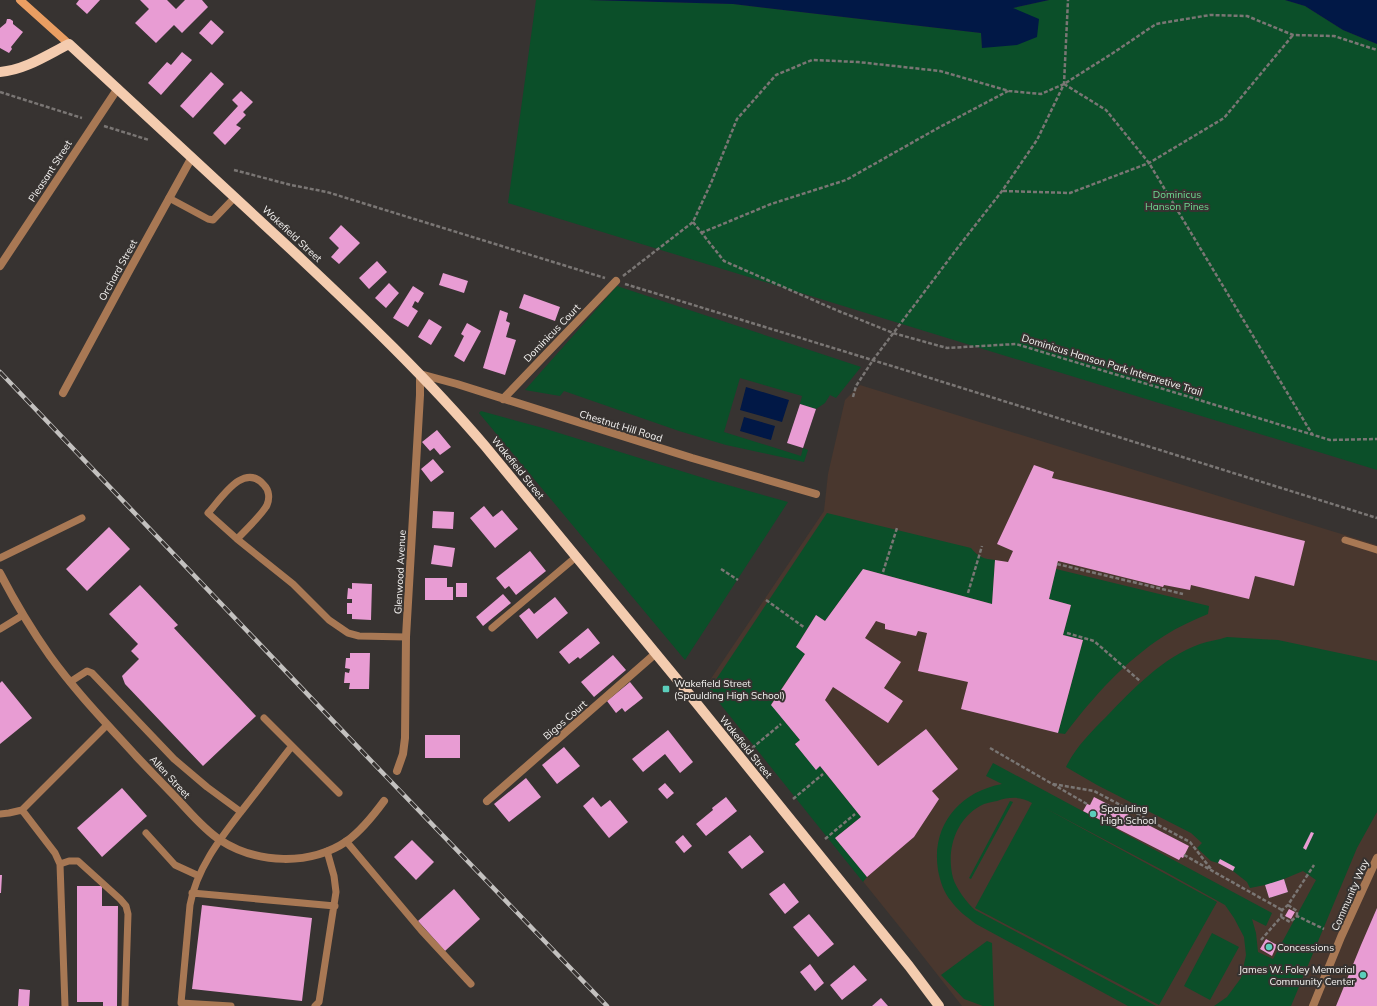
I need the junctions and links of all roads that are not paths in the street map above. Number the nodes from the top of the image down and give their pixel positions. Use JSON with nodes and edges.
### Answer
{"nodes":[{"id":1,"x":20,"y":0,"type":"edge"},
{"id":2,"x":69,"y":44,"type":"junction"},
{"id":3,"x":0,"y":72,"type":"edge"},
{"id":4,"x":118,"y":88,"type":"junction"},
{"id":5,"x":192,"y":157,"type":"junction"},
{"id":6,"x":235,"y":197,"type":"junction"},
{"id":7,"x":169,"y":198,"type":"junction"},
{"id":8,"x":0,"y":266,"type":"edge"},
{"id":9,"x":616,"y":281,"type":"road end"},
{"id":10,"x":420,"y":374,"type":"junction"},
{"id":11,"x":63,"y":394,"type":"dead end"},
{"id":12,"x":503,"y":399,"type":"junction"},
{"id":13,"x":816,"y":494,"type":"dead end"},
{"id":14,"x":82,"y":518,"type":"dead end"},
{"id":15,"x":237,"y":539,"type":"junction"},
{"id":16,"x":1344,"y":540,"type":"dead end"},
{"id":17,"x":1377,"y":550,"type":"edge"},
{"id":18,"x":0,"y":558,"type":"edge"},
{"id":19,"x":576,"y":558,"type":"junction"},
{"id":20,"x":0,"y":573,"type":"edge"},
{"id":21,"x":23,"y":615,"type":"junction"},
{"id":22,"x":492,"y":628,"type":"dead end"},
{"id":23,"x":0,"y":629,"type":"edge"},
{"id":24,"x":406,"y":637,"type":"junction"},
{"id":25,"x":655,"y":654,"type":"junction"},
{"id":26,"x":70,"y":682,"type":"junction"},
{"id":27,"x":264,"y":718,"type":"dead end"},
{"id":28,"x":107,"y":725,"type":"junction"},
{"id":29,"x":292,"y":746,"type":"junction"},
{"id":30,"x":397,"y":771,"type":"dead end"},
{"id":31,"x":339,"y":793,"type":"dead end"},
{"id":32,"x":488,"y":801,"type":"dead end"},
{"id":33,"x":384,"y":802,"type":"dead end"},
{"id":34,"x":22,"y":810,"type":"junction"},
{"id":35,"x":241,"y":812,"type":"junction"},
{"id":36,"x":0,"y":814,"type":"edge"},
{"id":37,"x":146,"y":833,"type":"dead end"},
{"id":38,"x":220,"y":840,"type":"junction"},
{"id":39,"x":346,"y":841,"type":"junction"},
{"id":40,"x":327,"y":851,"type":"junction"},
{"id":41,"x":1377,"y":858,"type":"edge"},
{"id":42,"x":60,"y":864,"type":"junction"},
{"id":43,"x":199,"y":876,"type":"junction"},
{"id":44,"x":192,"y":893,"type":"junction"},
{"id":45,"x":335,"y":906,"type":"junction"},
{"id":46,"x":471,"y":984,"type":"dead end"},
{"id":47,"x":181,"y":1004,"type":"edge"},
{"id":48,"x":65,"y":1006,"type":"edge"},
{"id":49,"x":125,"y":1006,"type":"edge"},
{"id":50,"x":231,"y":1006,"type":"edge"},
{"id":51,"x":315,"y":1006,"type":"edge"},
{"id":52,"x":939,"y":1006,"type":"edge"},
{"id":53,"x":1313,"y":1006,"type":"edge"}],
"edges":[{"from":1,"to":2,"type":"main road","name":"Wakefield Street"},
{"from":2,"to":3,"type":"main road"},
{"from":2,"to":4,"type":"main road","name":"Wakefield Street"},
{"from":4,"to":5,"type":"main road","name":"Wakefield Street"},
{"from":4,"to":8,"type":"street","name":"Pleasant Street"},
{"from":5,"to":6,"type":"main road","name":"Wakefield Street"},
{"from":5,"to":7,"type":"street","name":"Orchard Street"},
{"from":6,"to":7,"type":"lane"},
{"from":6,"to":10,"type":"main road","name":"Wakefield Street"},
{"from":7,"to":11,"type":"street","name":"Orchard Street"},
{"from":9,"to":12,"type":"street","name":"Dominicus Court"},
{"from":10,"to":12,"type":"street","name":"Chestnut Hill Road"},
{"from":10,"to":19,"type":"main road","name":"Wakefield Street"},
{"from":10,"to":24,"type":"street","name":"Glenwood Avenue"},
{"from":12,"to":13,"type":"street","name":"Chestnut Hill Road"},
{"from":14,"to":18,"type":"lane"},
{"from":15,"to":15,"type":"lane"},
{"from":15,"to":24,"type":"lane"},
{"from":16,"to":17,"type":"lane"},
{"from":19,"to":22,"type":"lane"},
{"from":19,"to":25,"type":"main road","name":"Wakefield Street"},
{"from":20,"to":21,"type":"street","name":"Allen Street"},
{"from":21,"to":23,"type":"lane"},
{"from":21,"to":26,"type":"street","name":"Allen Street"},
{"from":24,"to":30,"type":"street","name":"Glenwood Avenue"},
{"from":25,"to":32,"type":"street","name":"Bigos Court"},
{"from":25,"to":52,"type":"main road","name":"Wakefield Street"},
{"from":26,"to":28,"type":"street","name":"Allen Street"},
{"from":26,"to":35,"type":"lane"},
{"from":27,"to":29,"type":"lane"},
{"from":28,"to":34,"type":"lane"},
{"from":28,"to":38,"type":"street","name":"Allen Street"},
{"from":29,"to":31,"type":"lane"},
{"from":29,"to":35,"type":"lane"},
{"from":33,"to":39,"type":"street","name":"Allen Street"},
{"from":34,"to":36,"type":"lane"},
{"from":34,"to":42,"type":"lane"},
{"from":35,"to":38,"type":"lane"},
{"from":37,"to":43,"type":"lane"},
{"from":38,"to":40,"type":"street","name":"Allen Street"},
{"from":38,"to":43,"type":"lane"},
{"from":39,"to":40,"type":"street","name":"Allen Street"},
{"from":39,"to":46,"type":"lane"},
{"from":40,"to":45,"type":"lane"},
{"from":41,"to":53,"type":"street","name":"Community Way"},
{"from":42,"to":48,"type":"lane"},
{"from":42,"to":49,"type":"lane"},
{"from":43,"to":44,"type":"lane"},
{"from":44,"to":45,"type":"lane"},
{"from":44,"to":47,"type":"lane"},
{"from":45,"to":51,"type":"lane"},
{"from":47,"to":50,"type":"lane"}]}
